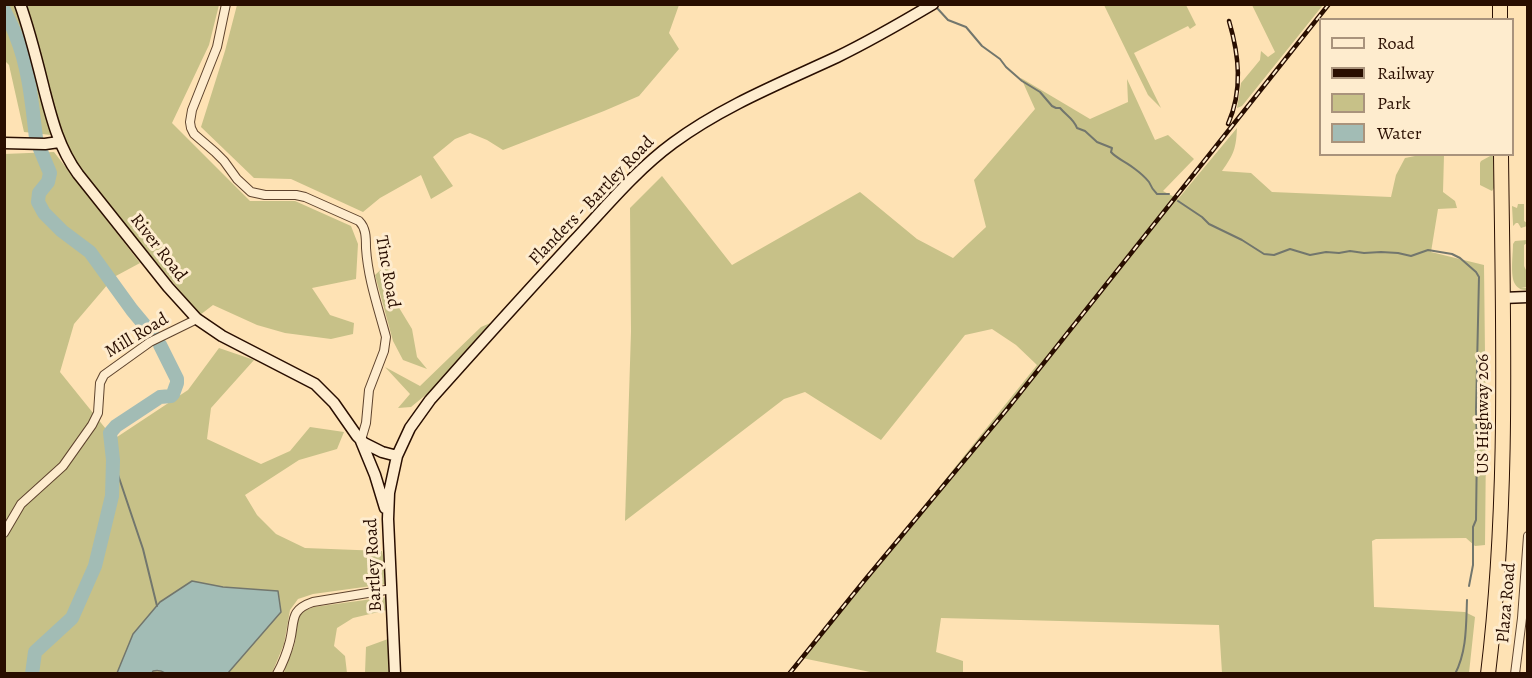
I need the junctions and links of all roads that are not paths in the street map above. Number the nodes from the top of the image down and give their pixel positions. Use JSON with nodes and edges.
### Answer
{"nodes":[{"id":1,"x":20,"y":4,"type":"edge"},
{"id":2,"x":226,"y":4,"type":"edge"},
{"id":3,"x":933,"y":4,"type":"edge"},
{"id":4,"x":59,"y":142,"type":"junction"},
{"id":5,"x":6,"y":143,"type":"edge"},
{"id":6,"x":1501,"y":156,"type":"edge"},
{"id":7,"x":1527,"y":297,"type":"edge"},
{"id":8,"x":1502,"y":298,"type":"junction"},
{"id":9,"x":196,"y":319,"type":"junction"},
{"id":10,"x":361,"y":440,"type":"junction"},
{"id":11,"x":397,"y":456,"type":"junction"},
{"id":12,"x":388,"y":519,"type":"junction"},
{"id":13,"x":4,"y":532,"type":"edge"},
{"id":14,"x":1527,"y":536,"type":"edge"},
{"id":15,"x":392,"y":590,"type":"junction"},
{"id":16,"x":277,"y":674,"type":"edge"},
{"id":17,"x":395,"y":674,"type":"edge"},
{"id":18,"x":1488,"y":674,"type":"edge"},
{"id":19,"x":1515,"y":674,"type":"edge"}],
"edges":[{"from":1,"to":4,"type":"main road","name":"River Road"},
{"from":2,"to":10,"type":"street","name":"Tinc Road"},
{"from":3,"to":11,"type":"main road","name":"Flanders - Bartley Road"},
{"from":4,"to":5,"type":"main road"},
{"from":4,"to":9,"type":"main road","name":"River Road"},
{"from":6,"to":8,"type":"highway","name":"US Highway 206"},
{"from":7,"to":8,"type":"main road"},
{"from":8,"to":18,"type":"highway","name":"US Highway 206"},
{"from":9,"to":10,"type":"main road","name":"River Road"},
{"from":9,"to":13,"type":"street","name":"Mill Road"},
{"from":10,"to":11,"type":"main road","name":"River Road"},
{"from":10,"to":12,"type":"main road","name":"River Road"},
{"from":11,"to":12,"type":"main road","name":"Bartley Road"},
{"from":12,"to":15,"type":"main road","name":"Bartley Road"},
{"from":14,"to":19,"type":"street","name":"Plaza Road"},
{"from":15,"to":16,"type":"street"},
{"from":15,"to":17,"type":"main road","name":"Bartley Road"}]}
